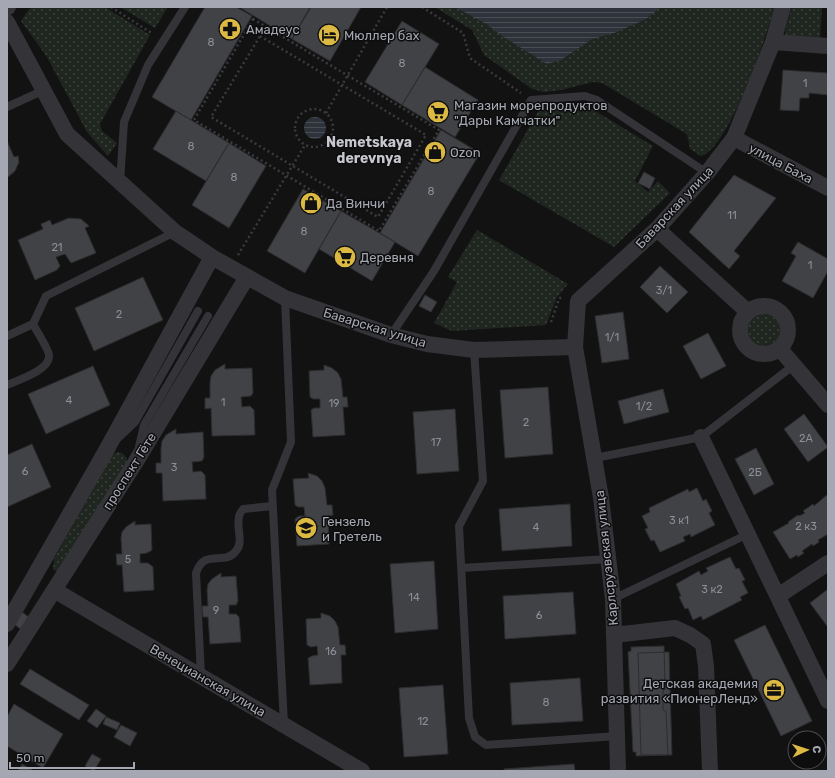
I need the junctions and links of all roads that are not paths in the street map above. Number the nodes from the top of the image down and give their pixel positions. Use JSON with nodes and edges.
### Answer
{"nodes":[{"id":1,"x":185,"y":7,"type":"edge"},
{"id":2,"x":783,"y":7,"type":"edge"},
{"id":3,"x":7,"y":22,"type":"edge"},
{"id":4,"x":773,"y":42,"type":"junction"},
{"id":5,"x":828,"y":46,"type":"edge"},
{"id":6,"x":42,"y":91,"type":"junction"},
{"id":7,"x":7,"y":107,"type":"edge"},
{"id":8,"x":734,"y":138,"type":"junction"},
{"id":9,"x":707,"y":173,"type":"junction"},
{"id":10,"x":120,"y":182,"type":"junction"},
{"id":11,"x":828,"y":188,"type":"edge"},
{"id":12,"x":657,"y":229,"type":"junction"},
{"id":13,"x":175,"y":232,"type":"junction"},
{"id":14,"x":212,"y":257,"type":"junction"},
{"id":15,"x":247,"y":277,"type":"junction"},
{"id":16,"x":285,"y":298,"type":"junction"},
{"id":17,"x":198,"y":311,"type":"dead end"},
{"id":18,"x":748,"y":312,"type":"junction"},
{"id":19,"x":208,"y":316,"type":"dead end"},
{"id":20,"x":33,"y":324,"type":"junction"},
{"id":21,"x":391,"y":335,"type":"junction"},
{"id":22,"x":7,"y":336,"type":"edge"},
{"id":23,"x":574,"y":347,"type":"junction"},
{"id":24,"x":780,"y":349,"type":"junction"},
{"id":25,"x":474,"y":350,"type":"junction"},
{"id":26,"x":794,"y":365,"type":"junction"},
{"id":27,"x":7,"y":385,"type":"edge"},
{"id":28,"x":828,"y":405,"type":"edge"},
{"id":29,"x":701,"y":437,"type":"junction"},
{"id":30,"x":107,"y":449,"type":"junction"},
{"id":31,"x":595,"y":458,"type":"junction"},
{"id":32,"x":135,"y":463,"type":"junction"},
{"id":33,"x":272,"y":506,"type":"junction"},
{"id":34,"x":748,"y":534,"type":"junction"},
{"id":35,"x":609,"y":558,"type":"junction"},
{"id":36,"x":828,"y":562,"type":"edge"},
{"id":37,"x":462,"y":568,"type":"junction"},
{"id":38,"x":54,"y":590,"type":"junction"},
{"id":39,"x":778,"y":596,"type":"junction"},
{"id":40,"x":613,"y":599,"type":"junction"},
{"id":41,"x":7,"y":624,"type":"edge"},
{"id":42,"x":614,"y":635,"type":"junction"},
{"id":43,"x":7,"y":664,"type":"edge"},
{"id":44,"x":201,"y":676,"type":"junction"},
{"id":45,"x":828,"y":701,"type":"edge"},
{"id":46,"x":284,"y":724,"type":"junction"},
{"id":47,"x":617,"y":736,"type":"junction"},
{"id":48,"x":362,"y":771,"type":"edge"},
{"id":49,"x":618,"y":771,"type":"edge"},
{"id":50,"x":710,"y":771,"type":"edge"}],
"edges":[{"from":1,"to":10,"type":"lane"},
{"from":2,"to":4,"type":"street","name":"Баварская улица"},
{"from":3,"to":6,"type":"street","name":"Баварская улица"},
{"from":4,"to":5,"type":"street"},
{"from":4,"to":8,"type":"street","name":"Баварская улица"},
{"from":6,"to":7,"type":"lane"},
{"from":6,"to":10,"type":"street","name":"Баварская улица"},
{"from":8,"to":9,"type":"street","name":"Баварская улица"},
{"from":8,"to":11,"type":"street","name":"улица Баха"},
{"from":9,"to":12,"type":"street","name":"Баварская улица"},
{"from":9,"to":21,"type":"lane"},
{"from":10,"to":13,"type":"street","name":"Баварская улица"},
{"from":12,"to":18,"type":"street"},
{"from":12,"to":23,"type":"street","name":"Баварская улица"},
{"from":13,"to":14,"type":"street","name":"Баварская улица"},
{"from":13,"to":20,"type":"lane"},
{"from":14,"to":15,"type":"street","name":"Баварская улица"},
{"from":14,"to":30,"type":"street"},
{"from":15,"to":16,"type":"street","name":"Баварская улица"},
{"from":15,"to":32,"type":"street","name":"проспект Гёте"},
{"from":16,"to":21,"type":"street","name":"Баварская улица"},
{"from":16,"to":33,"type":"lane"},
{"from":17,"to":30,"type":"lane"},
{"from":18,"to":24,"type":"street"},
{"from":18,"to":24,"type":"street"},
{"from":19,"to":32,"type":"lane"},
{"from":20,"to":22,"type":"lane"},
{"from":20,"to":27,"type":"lane"},
{"from":21,"to":25,"type":"street","name":"Баварская улица"},
{"from":23,"to":25,"type":"street","name":"Баварская улица"},
{"from":23,"to":31,"type":"street","name":"Карлсруэвская улица"},
{"from":24,"to":26,"type":"street"},
{"from":25,"to":37,"type":"lane"},
{"from":26,"to":28,"type":"street"},
{"from":26,"to":29,"type":"lane"},
{"from":29,"to":31,"type":"lane"},
{"from":29,"to":34,"type":"street"},
{"from":30,"to":41,"type":"street"},
{"from":31,"to":35,"type":"street","name":"Карлсруэвская улица"},
{"from":32,"to":38,"type":"street","name":"проспект Гёте"},
{"from":33,"to":44,"type":"lane"},
{"from":33,"to":46,"type":"lane"},
{"from":34,"to":39,"type":"street"},
{"from":34,"to":40,"type":"lane"},
{"from":35,"to":37,"type":"lane"},
{"from":35,"to":40,"type":"street","name":"Карлсруэвская улица"},
{"from":36,"to":39,"type":"street"},
{"from":37,"to":47,"type":"lane"},
{"from":38,"to":43,"type":"street","name":"проспект Гёте"},
{"from":38,"to":44,"type":"street","name":"Венецианская улица"},
{"from":39,"to":45,"type":"street"},
{"from":40,"to":42,"type":"street","name":"Карлсруэвская улица"},
{"from":42,"to":47,"type":"street","name":"Карлсруэвская улица"},
{"from":42,"to":50,"type":"street"},
{"from":44,"to":46,"type":"street","name":"Венецианская улица"},
{"from":46,"to":48,"type":"street","name":"Венецианская улица"},
{"from":47,"to":49,"type":"street","name":"Карлсруэвская улица"}]}
